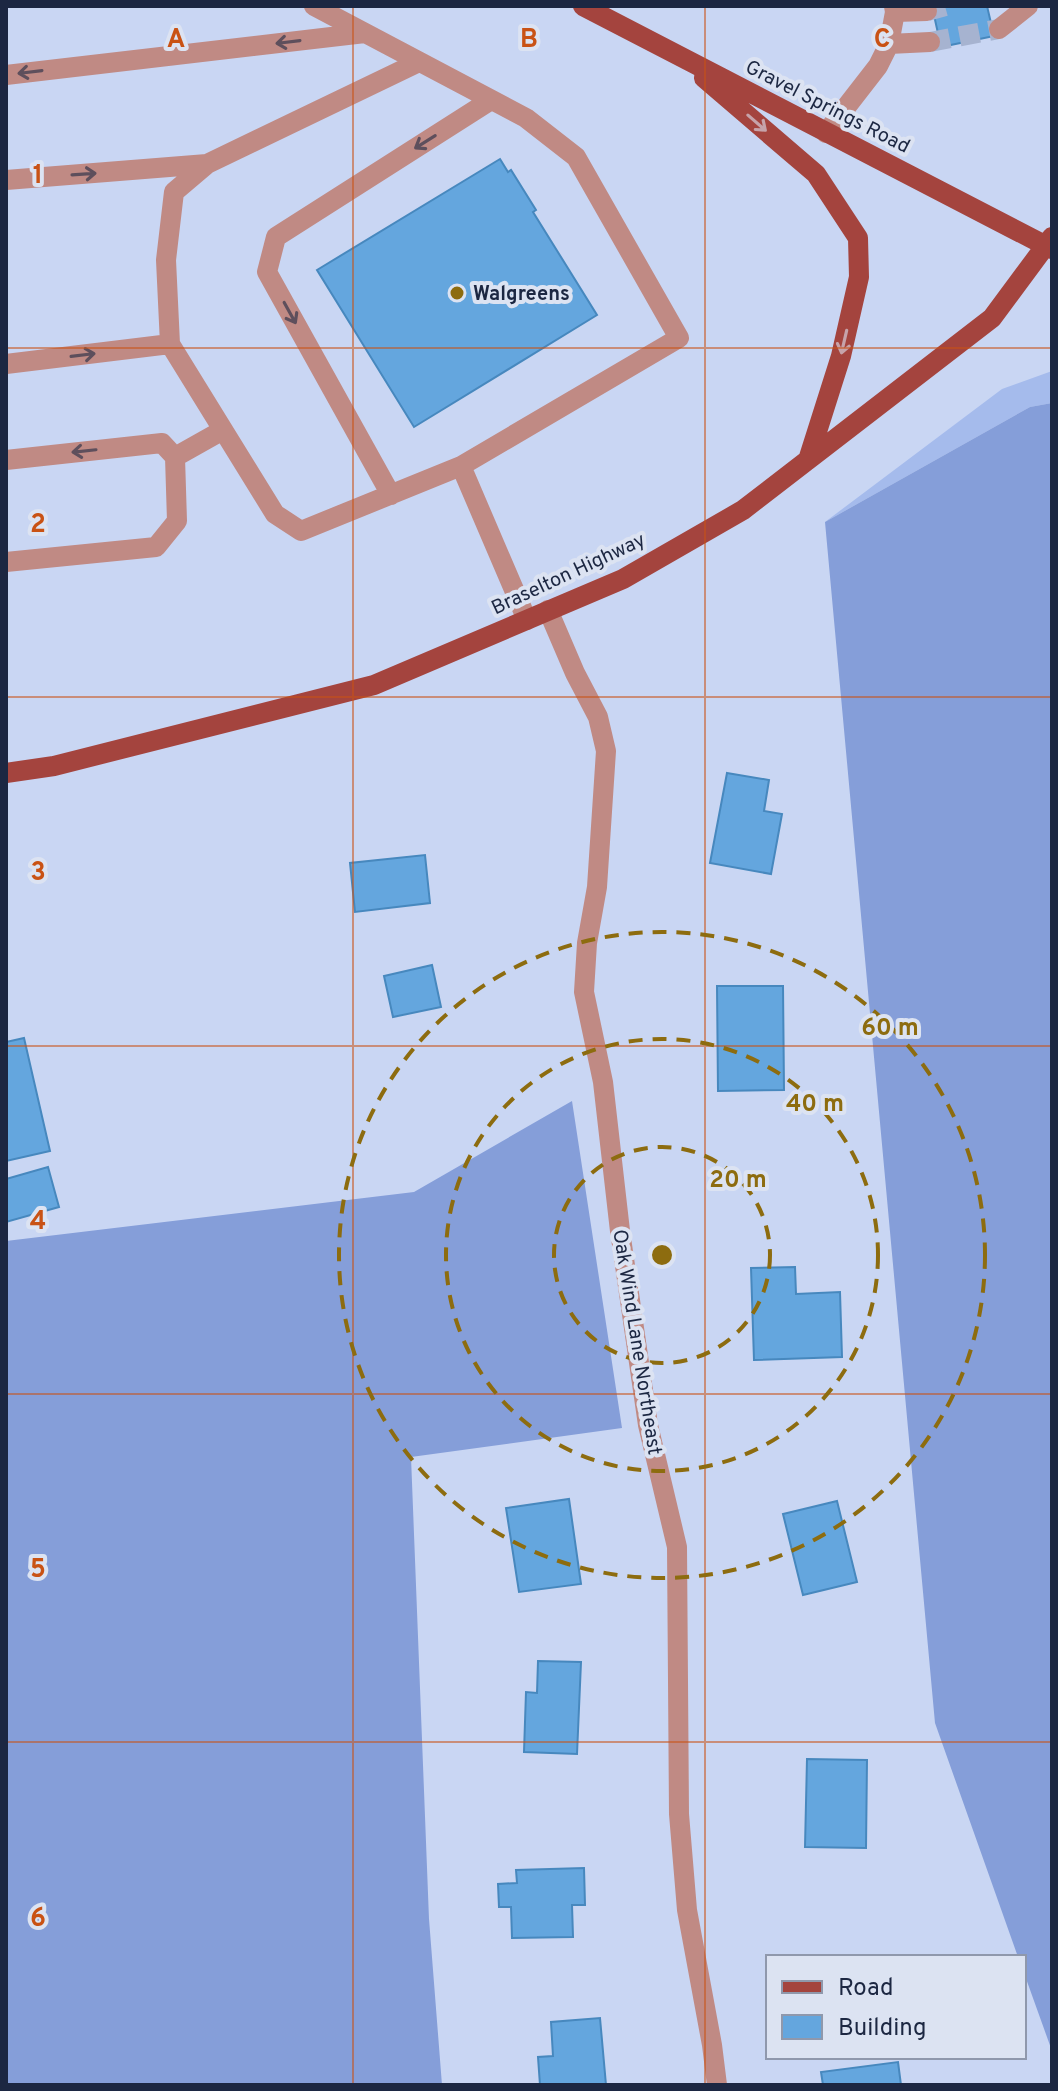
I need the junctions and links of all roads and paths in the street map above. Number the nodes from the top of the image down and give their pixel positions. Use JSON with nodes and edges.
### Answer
{"nodes":[{"id":1,"x":314,"y":6,"type":"edge"},
{"id":2,"x":583,"y":6,"type":"edge"},
{"id":3,"x":1028,"y":6,"type":"edge"},
{"id":4,"x":894,"y":9,"type":"edge"},
{"id":5,"x":927,"y":11,"type":"dead end"},
{"id":6,"x":999,"y":29,"type":"tunnel mouth"},
{"id":7,"x":365,"y":33,"type":"junction"},
{"id":8,"x":930,"y":42,"type":"tunnel mouth"},
{"id":9,"x":889,"y":44,"type":"junction"},
{"id":10,"x":676,"y":54,"type":"junction"},
{"id":11,"x":419,"y":62,"type":"junction"},
{"id":12,"x":6,"y":75,"type":"edge"},
{"id":13,"x":491,"y":100,"type":"junction"},
{"id":14,"x":826,"y":133,"type":"junction"},
{"id":15,"x":207,"y":164,"type":"junction"},
{"id":16,"x":6,"y":180,"type":"edge"},
{"id":17,"x":1050,"y":244,"type":"edge"},
{"id":18,"x":170,"y":344,"type":"junction"},
{"id":19,"x":6,"y":364,"type":"edge"},
{"id":20,"x":223,"y":430,"type":"junction"},
{"id":21,"x":168,"y":450,"type":"junction"},
{"id":22,"x":6,"y":460,"type":"edge"},
{"id":23,"x":808,"y":460,"type":"junction"},
{"id":24,"x":461,"y":466,"type":"junction"},
{"id":25,"x":391,"y":495,"type":"junction"},
{"id":26,"x":6,"y":562,"type":"edge"},
{"id":27,"x":548,"y":610,"type":"junction"},
{"id":28,"x":527,"y":620,"type":"junction"},
{"id":29,"x":6,"y":773,"type":"edge"},
{"id":30,"x":717,"y":2085,"type":"edge"}],
"edges":[{"from":1,"to":7,"type":"street"},
{"from":2,"to":10,"type":"main road","name":"Gravel Springs Road"},
{"from":3,"to":6,"type":"street"},
{"from":4,"to":5,"type":"street"},
{"from":4,"to":9,"type":"street"},
{"from":7,"to":11,"type":"street"},
{"from":7,"to":12,"type":"street","one_way":true},
{"from":8,"to":9,"type":"street"},
{"from":9,"to":14,"type":"street"},
{"from":10,"to":14,"type":"main road","name":"Gravel Springs Road"},
{"from":10,"to":23,"type":"main road","one_way":true},
{"from":11,"to":13,"type":"street"},
{"from":11,"to":15,"type":"street"},
{"from":13,"to":24,"type":"street"},
{"from":13,"to":25,"type":"street","one_way":true},
{"from":14,"to":17,"type":"main road","name":"Gravel Springs Road"},
{"from":16,"to":15,"type":"street","one_way":true},
{"from":15,"to":18,"type":"street"},
{"from":17,"to":23,"type":"main road","name":"Braselton Highway"},
{"from":19,"to":18,"type":"street","one_way":true},
{"from":18,"to":20,"type":"street"},
{"from":20,"to":21,"type":"street"},
{"from":20,"to":25,"type":"street"},
{"from":21,"to":22,"type":"street","one_way":true},
{"from":21,"to":26,"type":"street"},
{"from":23,"to":27,"type":"main road","name":"Braselton Highway"},
{"from":24,"to":25,"type":"street"},
{"from":24,"to":28,"type":"street"},
{"from":27,"to":28,"type":"main road","name":"Braselton Highway"},
{"from":27,"to":30,"type":"street","name":"Oak Wind Lane Northeast"},
{"from":28,"to":29,"type":"main road","name":"Braselton Highway"}]}
